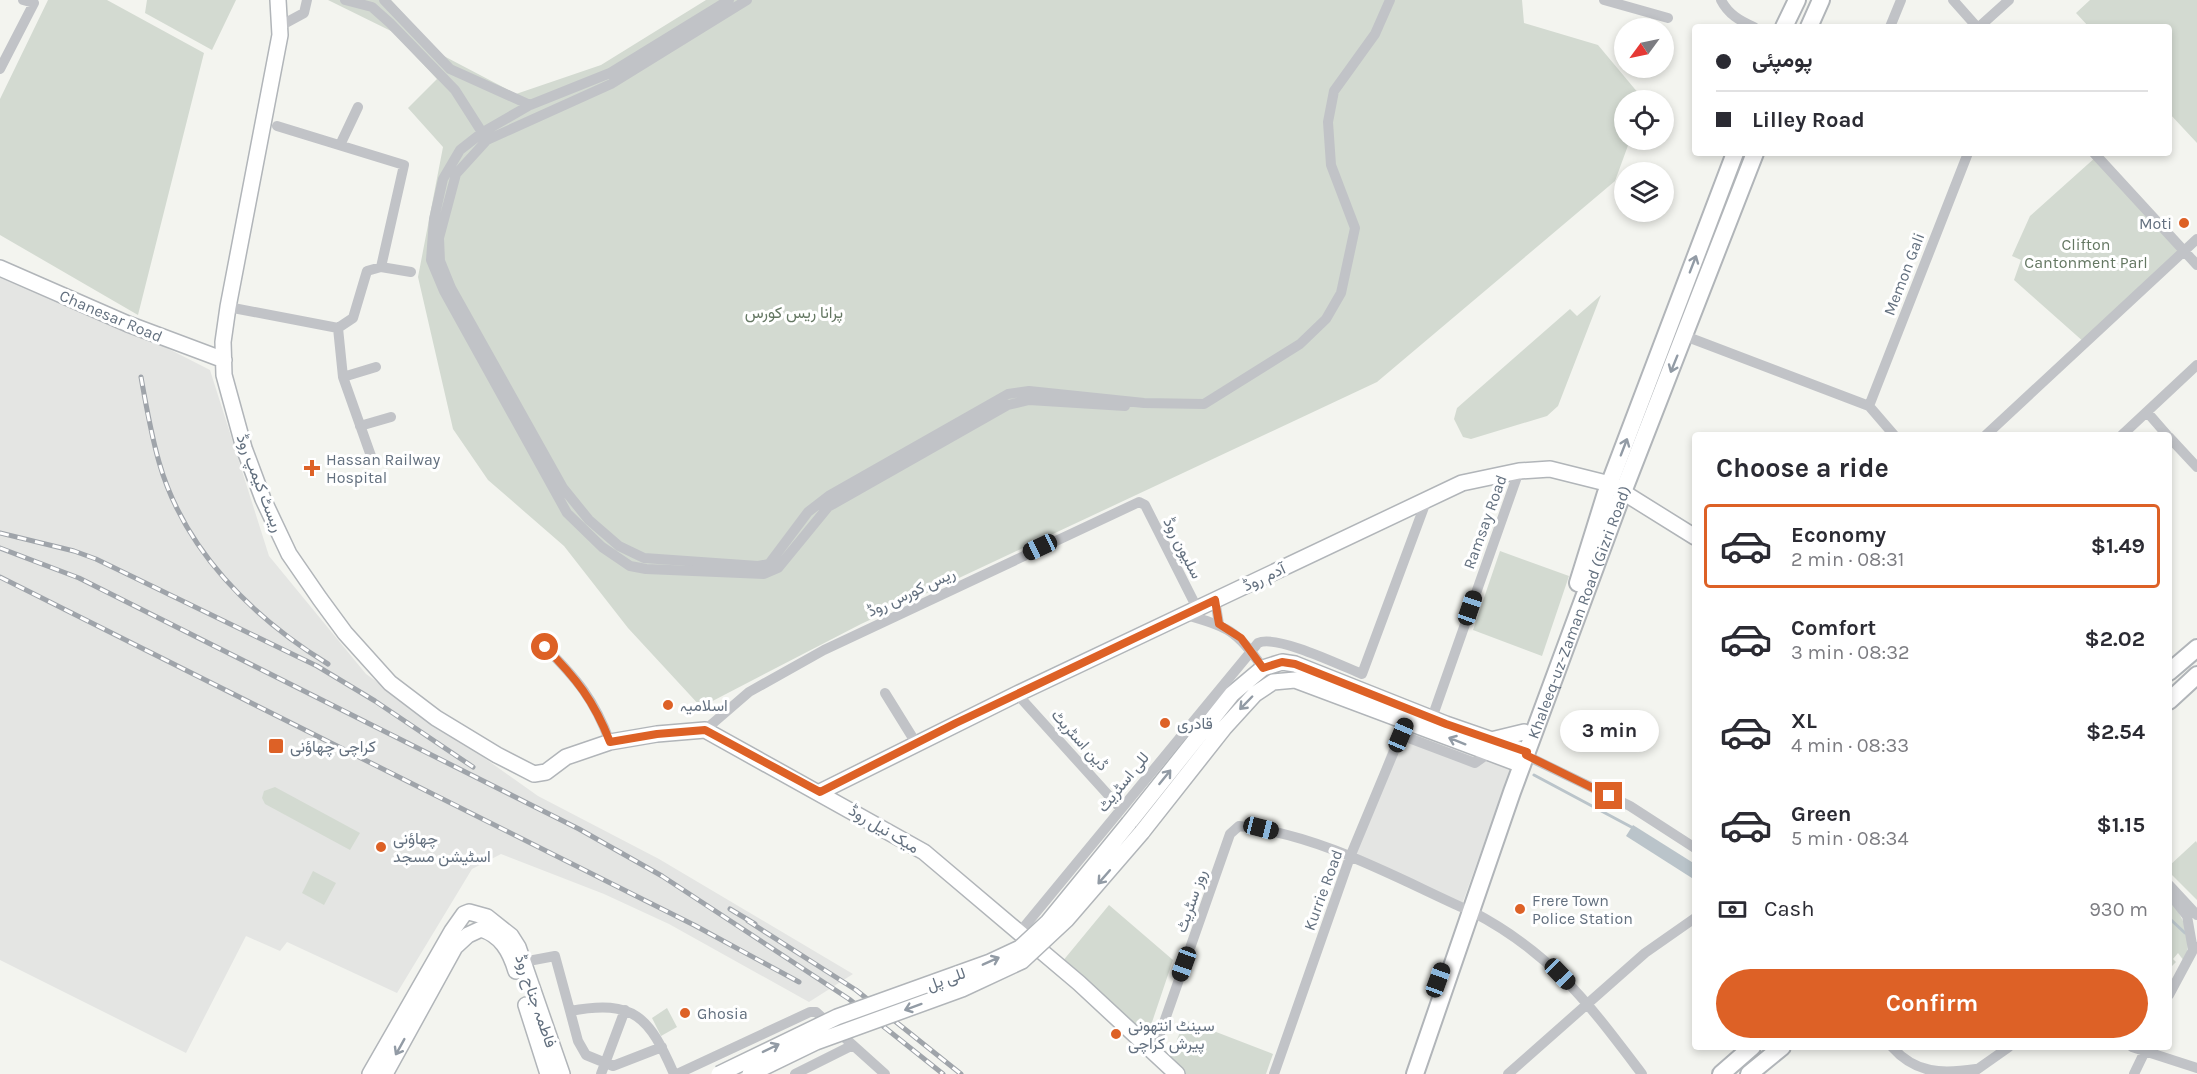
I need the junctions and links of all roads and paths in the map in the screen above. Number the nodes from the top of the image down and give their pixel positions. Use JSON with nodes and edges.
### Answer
{"nodes":[{"id":1,"x":23,"y":0,"type":"edge"},
{"id":2,"x":278,"y":0,"type":"edge"},
{"id":3,"x":306,"y":0,"type":"edge"},
{"id":4,"x":345,"y":0,"type":"edge"},
{"id":5,"x":384,"y":0,"type":"edge"},
{"id":6,"x":729,"y":0,"type":"edge"},
{"id":7,"x":747,"y":0,"type":"edge"},
{"id":8,"x":1390,"y":0,"type":"edge"},
{"id":9,"x":1604,"y":0,"type":"edge"},
{"id":10,"x":1721,"y":0,"type":"edge"},
{"id":11,"x":1797,"y":0,"type":"edge"},
{"id":12,"x":1821,"y":0,"type":"edge"},
{"id":13,"x":1901,"y":0,"type":"edge"},
{"id":14,"x":1953,"y":0,"type":"edge"},
{"id":15,"x":2009,"y":0,"type":"edge"},
{"id":16,"x":1668,"y":18,"type":"dead end"},
{"id":17,"x":1746,"y":24,"type":"edge"},
{"id":18,"x":1785,"y":24,"type":"edge"},
{"id":19,"x":1810,"y":24,"type":"edge"},
{"id":20,"x":1891,"y":24,"type":"edge"},
{"id":21,"x":1975,"y":24,"type":"edge"},
{"id":22,"x":1981,"y":24,"type":"edge"},
{"id":23,"x":280,"y":26,"type":"junction"},
{"id":24,"x":0,"y":69,"type":"edge"},
{"id":25,"x":530,"y":105,"type":"junction"},
{"id":26,"x":358,"y":107,"type":"dead end"},
{"id":27,"x":277,"y":126,"type":"dead end"},
{"id":28,"x":485,"y":136,"type":"junction"},
{"id":29,"x":340,"y":145,"type":"junction"},
{"id":30,"x":1734,"y":156,"type":"edge"},
{"id":31,"x":1754,"y":156,"type":"edge"},
{"id":32,"x":1967,"y":156,"type":"edge"},
{"id":33,"x":2097,"y":156,"type":"edge"},
{"id":34,"x":1711,"y":216,"type":"junction"},
{"id":35,"x":1730,"y":222,"type":"junction"},
{"id":36,"x":2197,"y":239,"type":"edge"},
{"id":37,"x":2184,"y":251,"type":"junction"},
{"id":38,"x":2197,"y":265,"type":"edge"},
{"id":39,"x":381,"y":267,"type":"junction"},
{"id":40,"x":0,"y":268,"type":"edge"},
{"id":41,"x":411,"y":272,"type":"dead end"},
{"id":42,"x":228,"y":307,"type":"junction"},
{"id":43,"x":338,"y":328,"type":"junction"},
{"id":44,"x":1685,"y":336,"type":"junction"},
{"id":45,"x":224,"y":360,"type":"junction"},
{"id":46,"x":2197,"y":364,"type":"edge"},
{"id":47,"x":376,"y":367,"type":"dead end"},
{"id":48,"x":343,"y":377,"type":"junction"},
{"id":49,"x":1869,"y":406,"type":"junction"},
{"id":50,"x":2147,"y":412,"type":"junction"},
{"id":51,"x":391,"y":417,"type":"dead end"},
{"id":52,"x":360,"y":426,"type":"junction"},
{"id":53,"x":1891,"y":432,"type":"edge"},
{"id":54,"x":1989,"y":432,"type":"edge"},
{"id":55,"x":2125,"y":432,"type":"edge"},
{"id":56,"x":2164,"y":432,"type":"edge"},
{"id":57,"x":2172,"y":440,"type":"edge"},
{"id":58,"x":371,"y":456,"type":"dead end"},
{"id":59,"x":2197,"y":467,"type":"edge"},
{"id":60,"x":1519,"y":471,"type":"junction"},
{"id":61,"x":1614,"y":492,"type":"junction"},
{"id":62,"x":1427,"y":499,"type":"junction"},
{"id":63,"x":1142,"y":502,"type":"joint"},
{"id":64,"x":1692,"y":535,"type":"edge"},
{"id":65,"x":1692,"y":547,"type":"edge"},
{"id":66,"x":1215,"y":600,"type":"junction"},
{"id":67,"x":1190,"y":611,"type":"junction"},
{"id":68,"x":1219,"y":624,"type":"junction"},
{"id":69,"x":545,"y":647,"type":"dead end"},
{"id":70,"x":2197,"y":648,"type":"edge"},
{"id":71,"x":1250,"y":650,"type":"junction"},
{"id":72,"x":1263,"y":668,"type":"junction"},
{"id":73,"x":2172,"y":669,"type":"edge"},
{"id":74,"x":2197,"y":675,"type":"edge"},
{"id":75,"x":885,"y":693,"type":"dead end"},
{"id":76,"x":1017,"y":694,"type":"junction"},
{"id":77,"x":2172,"y":697,"type":"edge"},
{"id":78,"x":1432,"y":718,"type":"junction"},
{"id":79,"x":1407,"y":720,"type":"junction"},
{"id":80,"x":705,"y":730,"type":"junction"},
{"id":81,"x":1524,"y":732,"type":"junction"},
{"id":82,"x":1401,"y":735,"type":"junction"},
{"id":83,"x":610,"y":742,"type":"junction"},
{"id":84,"x":916,"y":743,"type":"junction"},
{"id":85,"x":1490,"y":746,"type":"junction"},
{"id":86,"x":1521,"y":756,"type":"junction"},
{"id":87,"x":820,"y":792,"type":"junction"},
{"id":88,"x":1120,"y":808,"type":"junction"},
{"id":89,"x":1692,"y":846,"type":"edge"},
{"id":90,"x":1350,"y":857,"type":"junction"},
{"id":91,"x":2172,"y":888,"type":"edge"},
{"id":92,"x":2172,"y":897,"type":"edge"},
{"id":93,"x":1466,"y":909,"type":"junction"},
{"id":94,"x":2195,"y":914,"type":"edge"},
{"id":95,"x":1692,"y":920,"type":"edge"},
{"id":96,"x":1019,"y":933,"type":"junction"},
{"id":97,"x":2195,"y":949,"type":"edge"},
{"id":98,"x":1452,"y":955,"type":"junction"},
{"id":99,"x":522,"y":962,"type":"junction"},
{"id":100,"x":2172,"y":990,"type":"edge"},
{"id":101,"x":1587,"y":1002,"type":"junction"},
{"id":102,"x":625,"y":1010,"type":"junction"},
{"id":103,"x":570,"y":1011,"type":"junction"},
{"id":104,"x":851,"y":1046,"type":"junction"},
{"id":105,"x":662,"y":1047,"type":"junction"},
{"id":106,"x":1749,"y":1050,"type":"edge"},
{"id":107,"x":1778,"y":1050,"type":"edge"},
{"id":108,"x":1895,"y":1050,"type":"edge"},
{"id":109,"x":2005,"y":1050,"type":"edge"},
{"id":110,"x":2146,"y":1050,"type":"edge"},
{"id":111,"x":2149,"y":1050,"type":"edge"},
{"id":112,"x":1154,"y":1051,"type":"junction"},
{"id":113,"x":605,"y":1063,"type":"junction"},
{"id":114,"x":2197,"y":1068,"type":"edge"},
{"id":115,"x":1974,"y":1072,"type":"edge"},
{"id":116,"x":370,"y":1074,"type":"edge"},
{"id":117,"x":385,"y":1074,"type":"edge"},
{"id":118,"x":548,"y":1074,"type":"edge"},
{"id":119,"x":562,"y":1074,"type":"edge"},
{"id":120,"x":601,"y":1074,"type":"edge"},
{"id":121,"x":676,"y":1074,"type":"edge"},
{"id":122,"x":719,"y":1074,"type":"edge"},
{"id":123,"x":750,"y":1074,"type":"edge"},
{"id":124,"x":795,"y":1074,"type":"edge"},
{"id":125,"x":885,"y":1074,"type":"edge"},
{"id":126,"x":1177,"y":1074,"type":"edge"},
{"id":127,"x":1274,"y":1074,"type":"edge"},
{"id":128,"x":1405,"y":1074,"type":"edge"},
{"id":129,"x":1415,"y":1074,"type":"edge"},
{"id":130,"x":1508,"y":1074,"type":"edge"},
{"id":131,"x":1642,"y":1074,"type":"edge"},
{"id":132,"x":1721,"y":1074,"type":"edge"},
{"id":133,"x":1749,"y":1074,"type":"edge"},
{"id":134,"x":2134,"y":1074,"type":"edge"}],
"edges":[{"from":1,"to":24,"type":"street"},
{"from":2,"to":23,"type":"street","name":"ریسٹ کیمپ روڈ"},
{"from":3,"to":23,"type":"street"},
{"from":4,"to":28,"type":"street"},
{"from":5,"to":25,"type":"street"},
{"from":6,"to":25,"type":"street"},
{"from":7,"to":28,"type":"street"},
{"from":8,"to":28,"type":"street"},
{"from":9,"to":16,"type":"street"},
{"from":10,"to":17,"type":"street"},
{"from":11,"to":18,"type":"main road"},
{"from":12,"to":19,"type":"main road"},
{"from":13,"to":20,"type":"street"},
{"from":14,"to":21,"type":"street"},
{"from":15,"to":22,"type":"street"},
{"from":23,"to":42,"type":"street","name":"ریسٹ کیمپ روڈ"},
{"from":25,"to":28,"type":"street"},
{"from":26,"to":29,"type":"street"},
{"from":27,"to":29,"type":"street"},
{"from":29,"to":39,"type":"street"},
{"from":30,"to":34,"type":"main road","name":"Khaleeq-uz-Zaman Road (Gizri Road)"},
{"from":31,"to":35,"type":"main road","name":"Khaleeq-uz-Zaman Road (Gizri Road)"},
{"from":32,"to":49,"type":"street","name":"Memon Gali"},
{"from":33,"to":37,"type":"street"},
{"from":34,"to":35,"type":"main road"},
{"from":61,"to":34,"type":"main road","name":"Khaleeq-uz-Zaman Road (Gizri Road)","one_way":true},
{"from":35,"to":44,"type":"main road","name":"Khaleeq-uz-Zaman Road (Gizri Road)"},
{"from":36,"to":37,"type":"street"},
{"from":37,"to":38,"type":"street"},
{"from":37,"to":54,"type":"street"},
{"from":39,"to":41,"type":"street"},
{"from":39,"to":43,"type":"street"},
{"from":40,"to":45,"type":"street","name":"Chanesar Road"},
{"from":42,"to":43,"type":"street"},
{"from":42,"to":45,"type":"street","name":"ریسٹ کیمپ روڈ"},
{"from":43,"to":48,"type":"street"},
{"from":44,"to":49,"type":"street"},
{"from":44,"to":61,"type":"main road","name":"Khaleeq-uz-Zaman Road (Gizri Road)","one_way":true},
{"from":45,"to":83,"type":"street","name":"ریسٹ کیمپ روڈ"},
{"from":46,"to":50,"type":"street"},
{"from":47,"to":48,"type":"street"},
{"from":48,"to":52,"type":"street"},
{"from":49,"to":53,"type":"street"},
{"from":50,"to":55,"type":"street"},
{"from":50,"to":56,"type":"street"},
{"from":51,"to":52,"type":"street"},
{"from":52,"to":58,"type":"street"},
{"from":57,"to":59,"type":"street"},
{"from":60,"to":61,"type":"street","name":"آدم روڈ"},
{"from":60,"to":62,"type":"street","name":"آدم روڈ"},
{"from":60,"to":78,"type":"street","name":"Ramsay Road"},
{"from":61,"to":64,"type":"street"},
{"from":61,"to":65,"type":"street"},
{"from":61,"to":81,"type":"main road","name":"Khaleeq-uz-Zaman Road (Gizri Road)"},
{"from":61,"to":86,"type":"main road","name":"Khaleeq-uz-Zaman Road (Gizri Road)"},
{"from":62,"to":66,"type":"street","name":"آدم روڈ"},
{"from":62,"to":71,"type":"street"},
{"from":63,"to":67,"type":"street","name":"سلیون روڈ"},
{"from":63,"to":80,"type":"street","name":"ریس کورس روڈ"},
{"from":66,"to":67,"type":"street","name":"آدم روڈ"},
{"from":66,"to":68,"type":"street"},
{"from":67,"to":68,"type":"street"},
{"from":67,"to":76,"type":"street","name":"آدم روڈ"},
{"from":68,"to":71,"type":"street"},
{"from":69,"to":83,"type":"street"},
{"from":70,"to":73,"type":"main road"},
{"from":71,"to":72,"type":"street"},
{"from":71,"to":88,"type":"street","name":"للی اسٹریٹ"},
{"from":72,"to":78,"type":"street"},
{"from":122,"to":72,"type":"street","name":"للی پل","one_way":true,"bridge":true},
{"from":74,"to":77,"type":"main road"},
{"from":75,"to":84,"type":"street"},
{"from":76,"to":84,"type":"street","name":"آدم روڈ"},
{"from":76,"to":88,"type":"street","name":"ڈین اسٹریٹ"},
{"from":78,"to":85,"type":"street"},
{"from":79,"to":82,"type":"street","name":"Kurrie Road"},
{"from":85,"to":79,"type":"street","one_way":true},
{"from":79,"to":123,"type":"street","name":"للی پل","one_way":true,"bridge":true},
{"from":80,"to":83,"type":"street"},
{"from":80,"to":87,"type":"street","name":"میک نیل روڈ"},
{"from":81,"to":85,"type":"street"},
{"from":81,"to":86,"type":"main road","name":"Khaleeq-uz-Zaman Road (Gizri Road)"},
{"from":82,"to":85,"type":"street"},
{"from":82,"to":90,"type":"street","name":"Kurrie Road"},
{"from":84,"to":87,"type":"street","name":"آدم روڈ"},
{"from":85,"to":86,"type":"street"},
{"from":86,"to":89,"type":"street"},
{"from":86,"to":93,"type":"main road","name":"Khaleeq-uz-Zaman Road (Gizri Road)"},
{"from":87,"to":96,"type":"street","name":"میک نیل روڈ"},
{"from":88,"to":96,"type":"street","name":"للی اسٹریٹ"},
{"from":90,"to":93,"type":"street"},
{"from":90,"to":112,"type":"street","name":"روز سٹریٹ"},
{"from":90,"to":127,"type":"street","name":"Kurrie Road"},
{"from":91,"to":94,"type":"street"},
{"from":92,"to":97,"type":"street"},
{"from":93,"to":98,"type":"main road","name":"Khaleeq-uz-Zaman Road (Gizri Road)"},
{"from":93,"to":101,"type":"street"},
{"from":94,"to":97,"type":"street"},
{"from":95,"to":101,"type":"street"},
{"from":96,"to":112,"type":"street","name":"میک نیل روڈ"},
{"from":97,"to":100,"type":"street"},
{"from":98,"to":128,"type":"main road","name":"Khaleeq-uz-Zaman Road (Gizri Road)"},
{"from":98,"to":129,"type":"main road","name":"Khaleeq-uz-Zaman Road (Gizri Road)"},
{"from":99,"to":103,"type":"street"},
{"from":99,"to":116,"type":"street","name":"فاطمہ جناح روڈ"},
{"from":99,"to":119,"type":"street","name":"فاطمہ جناح روڈ"},
{"from":101,"to":130,"type":"street"},
{"from":101,"to":131,"type":"street"},
{"from":102,"to":103,"type":"street"},
{"from":102,"to":105,"type":"street"},
{"from":102,"to":113,"type":"street"},
{"from":103,"to":113,"type":"street"},
{"from":104,"to":121,"type":"street"},
{"from":104,"to":124,"type":"street"},
{"from":104,"to":125,"type":"street"},
{"from":105,"to":113,"type":"street"},
{"from":105,"to":121,"type":"street"},
{"from":106,"to":132,"type":"main road"},
{"from":107,"to":133,"type":"main road"},
{"from":108,"to":115,"type":"street"},
{"from":109,"to":115,"type":"street"},
{"from":110,"to":134,"type":"street"},
{"from":111,"to":114,"type":"street"},
{"from":112,"to":126,"type":"street","name":"میک نیل روڈ"},
{"from":113,"to":120,"type":"street"},
{"from":118,"to":117,"type":"street","name":"فاطمہ جناح روڈ","one_way":true}]}
